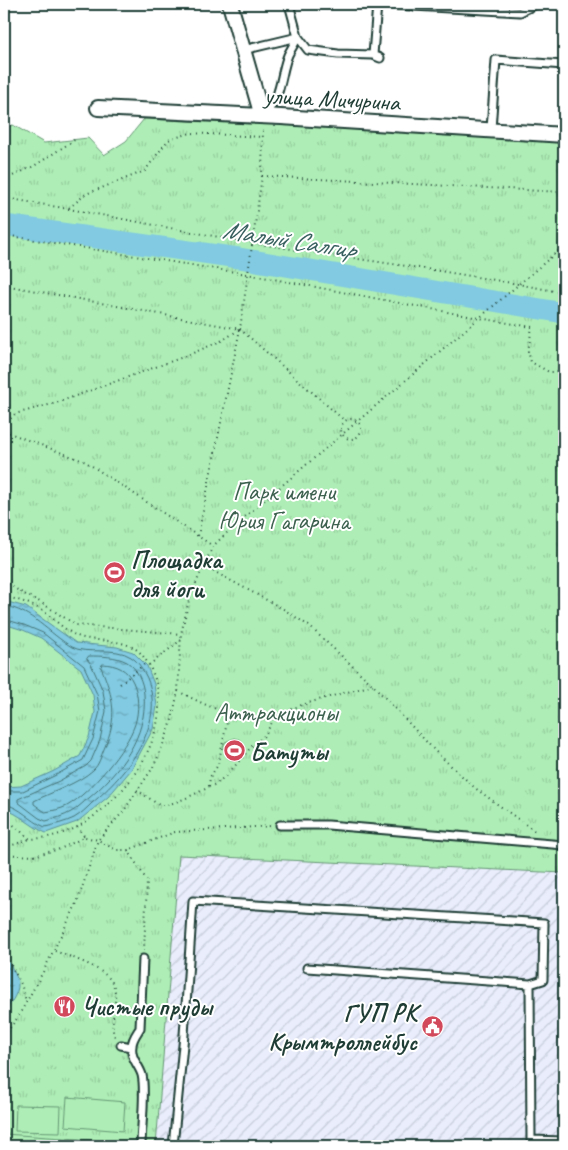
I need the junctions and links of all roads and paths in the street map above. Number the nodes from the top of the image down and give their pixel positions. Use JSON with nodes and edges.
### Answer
{"nodes":[{"id":1,"x":230,"y":4,"type":"edge"},
{"id":2,"x":289,"y":4,"type":"edge"},
{"id":3,"x":377,"y":4,"type":"edge"},
{"id":4,"x":536,"y":4,"type":"edge"},
{"id":5,"x":298,"y":37,"type":"junction"},
{"id":6,"x":243,"y":50,"type":"junction"},
{"id":7,"x":564,"y":65,"type":"edge"},
{"id":8,"x":98,"y":108,"type":"dead end"},
{"id":9,"x":262,"y":116,"type":"junction"},
{"id":10,"x":491,"y":129,"type":"junction"},
{"id":11,"x":564,"y":134,"type":"edge"},
{"id":12,"x":263,"y":137,"type":"junction"},
{"id":13,"x":76,"y":139,"type":"dead end"},
{"id":14,"x":262,"y":176,"type":"junction"},
{"id":15,"x":4,"y":180,"type":"edge"},
{"id":16,"x":564,"y":190,"type":"edge"},
{"id":17,"x":4,"y":198,"type":"edge"},
{"id":18,"x":69,"y":208,"type":"junction"},
{"id":19,"x":4,"y":235,"type":"edge"},
{"id":20,"x":252,"y":242,"type":"junction"},
{"id":21,"x":564,"y":246,"type":"edge"},
{"id":22,"x":247,"y":273,"type":"junction"},
{"id":23,"x":520,"y":284,"type":"junction"},
{"id":24,"x":4,"y":285,"type":"edge"},
{"id":25,"x":564,"y":294,"type":"edge"},
{"id":26,"x":479,"y":318,"type":"junction"},
{"id":27,"x":240,"y":329,"type":"junction"},
{"id":28,"x":564,"y":372,"type":"edge"},
{"id":29,"x":4,"y":407,"type":"edge"},
{"id":30,"x":9,"y":420,"type":"junction"},
{"id":31,"x":345,"y":422,"type":"junction"},
{"id":32,"x":358,"y":422,"type":"junction"},
{"id":33,"x":4,"y":426,"type":"edge"},
{"id":34,"x":4,"y":431,"type":"edge"},
{"id":35,"x":343,"y":435,"type":"junction"},
{"id":36,"x":198,"y":536,"type":"junction"},
{"id":37,"x":213,"y":546,"type":"junction"},
{"id":38,"x":204,"y":566,"type":"junction"},
{"id":39,"x":4,"y":581,"type":"edge"},
{"id":40,"x":4,"y":596,"type":"edge"},
{"id":41,"x":181,"y":634,"type":"junction"},
{"id":42,"x":181,"y":640,"type":"junction"},
{"id":43,"x":147,"y":662,"type":"junction"},
{"id":44,"x":149,"y":665,"type":"junction"},
{"id":45,"x":120,"y":684,"type":"dead end"},
{"id":46,"x":373,"y":685,"type":"junction"},
{"id":47,"x":178,"y":691,"type":"junction"},
{"id":48,"x":230,"y":713,"type":"junction"},
{"id":49,"x":276,"y":717,"type":"junction"},
{"id":50,"x":209,"y":787,"type":"junction"},
{"id":51,"x":137,"y":790,"type":"junction"},
{"id":52,"x":4,"y":817,"type":"edge"},
{"id":53,"x":280,"y":825,"type":"joint"},
{"id":54,"x":77,"y":827,"type":"junction"},
{"id":55,"x":85,"y":837,"type":"junction"},
{"id":56,"x":30,"y":839,"type":"junction"},
{"id":57,"x":98,"y":840,"type":"junction"},
{"id":58,"x":553,"y":844,"type":"junction"},
{"id":59,"x":564,"y":845,"type":"edge"},
{"id":60,"x":4,"y":848,"type":"edge"},
{"id":61,"x":128,"y":850,"type":"junction"},
{"id":62,"x":4,"y":854,"type":"edge"},
{"id":63,"x":54,"y":951,"type":"junction"},
{"id":64,"x":4,"y":952,"type":"edge"},
{"id":65,"x":143,"y":959,"type":"joint"},
{"id":66,"x":307,"y":968,"type":"dead end"},
{"id":67,"x":530,"y":984,"type":"junction"},
{"id":68,"x":26,"y":1002,"type":"junction"},
{"id":69,"x":4,"y":1036,"type":"edge"},
{"id":70,"x":121,"y":1045,"type":"joint"},
{"id":71,"x":131,"y":1047,"type":"junction"},
{"id":72,"x":564,"y":1142,"type":"edge"},
{"id":73,"x":141,"y":1146,"type":"edge"},
{"id":74,"x":173,"y":1146,"type":"edge"}],
"edges":[{"from":1,"to":6,"type":"street"},
{"from":2,"to":5,"type":"lane"},
{"from":3,"to":4,"type":"lane"},
{"from":3,"to":5,"type":"lane"},
{"from":5,"to":6,"type":"lane"},
{"from":5,"to":9,"type":"lane"},
{"from":6,"to":9,"type":"street"},
{"from":7,"to":10,"type":"lane"},
{"from":8,"to":9,"type":"street","name":"улица Мичурина"},
{"from":9,"to":10,"type":"street","name":"улица Мичурина"},
{"from":9,"to":12,"type":"path"},
{"from":10,"to":11,"type":"street","name":"улица Мичурина"},
{"from":12,"to":14,"type":"path"},
{"from":12,"to":18,"type":"path"},
{"from":13,"to":15,"type":"path"},
{"from":14,"to":16,"type":"path"},
{"from":14,"to":20,"type":"path"},
{"from":17,"to":18,"type":"path"},
{"from":18,"to":20,"type":"path"},
{"from":19,"to":22,"type":"path"},
{"from":20,"to":22,"type":"path"},
{"from":20,"to":23,"type":"path"},
{"from":21,"to":23,"type":"path"},
{"from":22,"to":26,"type":"path"},
{"from":22,"to":27,"type":"path"},
{"from":23,"to":25,"type":"path"},
{"from":23,"to":26,"type":"path"},
{"from":24,"to":27,"type":"path"},
{"from":26,"to":28,"type":"path"},
{"from":26,"to":32,"type":"path"},
{"from":27,"to":30,"type":"path"},
{"from":27,"to":31,"type":"path"},
{"from":27,"to":36,"type":"path"},
{"from":29,"to":30,"type":"path"},
{"from":30,"to":33,"type":"path"},
{"from":31,"to":32,"type":"path"},
{"from":31,"to":35,"type":"path"},
{"from":32,"to":35,"type":"path"},
{"from":32,"to":35,"type":"path"},
{"from":34,"to":36,"type":"path"},
{"from":35,"to":37,"type":"path"},
{"from":36,"to":37,"type":"path"},
{"from":37,"to":38,"type":"path"},
{"from":38,"to":41,"type":"path"},
{"from":38,"to":46,"type":"path"},
{"from":39,"to":41,"type":"path"},
{"from":40,"to":43,"type":"path"},
{"from":41,"to":42,"type":"path"},
{"from":42,"to":44,"type":"path"},
{"from":42,"to":47,"type":"path"},
{"from":43,"to":44,"type":"path"},
{"from":43,"to":45,"type":"path"},
{"from":44,"to":54,"type":"path"},
{"from":46,"to":49,"type":"path"},
{"from":46,"to":58,"type":"path"},
{"from":47,"to":48,"type":"path"},
{"from":47,"to":51,"type":"path"},
{"from":48,"to":49,"type":"path"},
{"from":48,"to":50,"type":"path"},
{"from":49,"to":50,"type":"path"},
{"from":50,"to":51,"type":"path"},
{"from":51,"to":57,"type":"path"},
{"from":52,"to":56,"type":"path"},
{"from":53,"to":58,"type":"lane"},
{"from":53,"to":61,"type":"path"},
{"from":54,"to":55,"type":"path"},
{"from":54,"to":56,"type":"path"},
{"from":55,"to":57,"type":"path"},
{"from":55,"to":62,"type":"path"},
{"from":56,"to":60,"type":"path"},
{"from":57,"to":61,"type":"path"},
{"from":57,"to":63,"type":"path"},
{"from":58,"to":59,"type":"lane"},
{"from":61,"to":65,"type":"path"},
{"from":63,"to":68,"type":"path"},
{"from":63,"to":70,"type":"path"},
{"from":64,"to":68,"type":"path"},
{"from":65,"to":71,"type":"lane"},
{"from":66,"to":67,"type":"lane"},
{"from":67,"to":72,"type":"lane"},
{"from":67,"to":74,"type":"lane"},
{"from":68,"to":69,"type":"path"},
{"from":70,"to":71,"type":"lane"},
{"from":71,"to":73,"type":"lane"}]}
